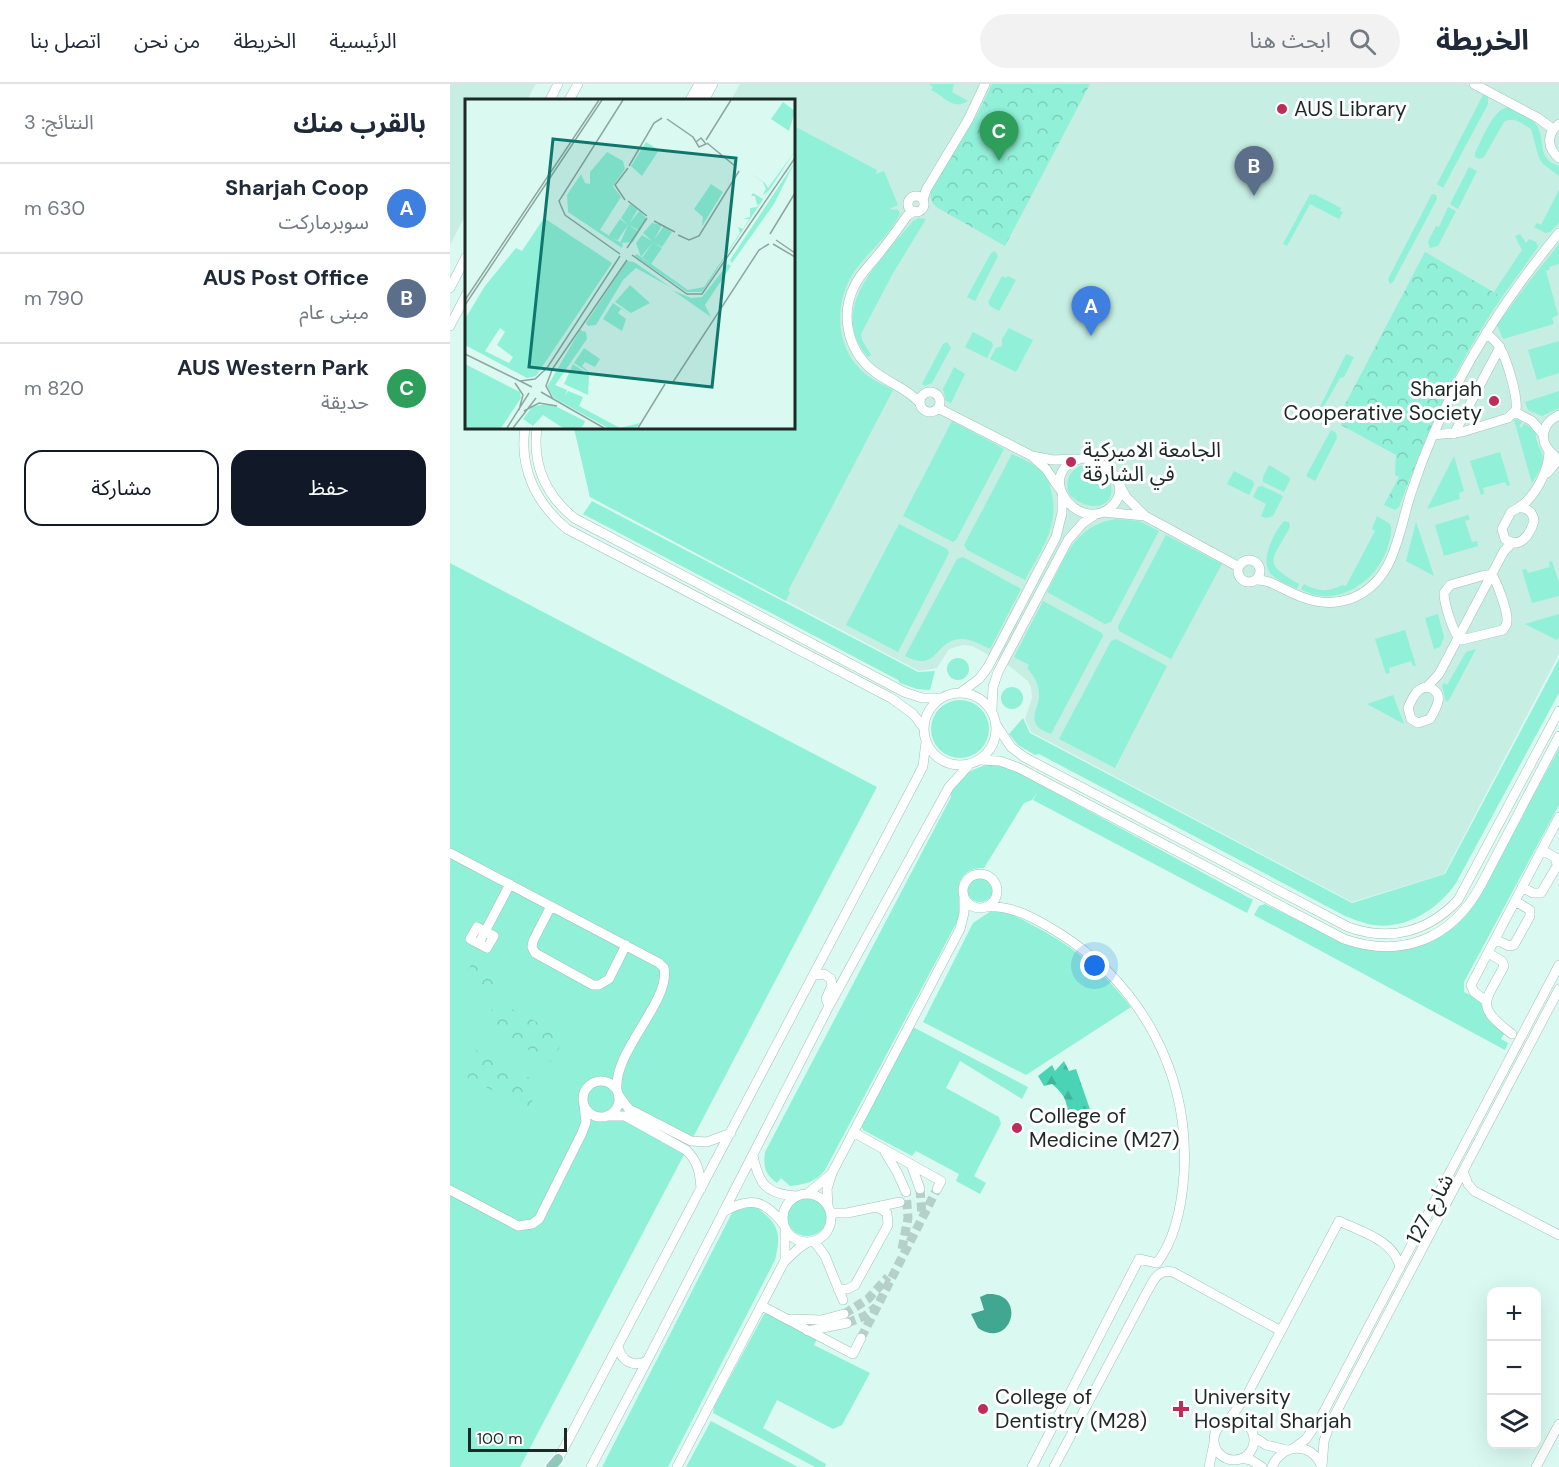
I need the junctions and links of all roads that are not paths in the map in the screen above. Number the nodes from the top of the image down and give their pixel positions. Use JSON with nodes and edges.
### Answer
{"nodes":[{"id":1,"x":558,"y":84,"type":"edge"},
{"id":2,"x":578,"y":84,"type":"edge"},
{"id":3,"x":699,"y":84,"type":"edge"},
{"id":4,"x":704,"y":84,"type":"edge"},
{"id":5,"x":713,"y":84,"type":"edge"},
{"id":6,"x":985,"y":84,"type":"edge"},
{"id":7,"x":1474,"y":84,"type":"edge"},
{"id":8,"x":550,"y":99,"type":"edge"},
{"id":9,"x":570,"y":99,"type":"edge"},
{"id":10,"x":691,"y":99,"type":"edge"},
{"id":11,"x":703,"y":99,"type":"edge"},
{"id":12,"x":705,"y":99,"type":"edge"},
{"id":13,"x":1556,"y":126,"type":"edge"},
{"id":14,"x":1559,"y":158,"type":"edge"},
{"id":15,"x":1559,"y":234,"type":"edge"},
{"id":16,"x":465,"y":259,"type":"edge"},
{"id":17,"x":450,"y":288,"type":"edge"},
{"id":18,"x":465,"y":297,"type":"edge"},
{"id":19,"x":450,"y":326,"type":"edge"},
{"id":20,"x":1486,"y":333,"type":"junction"},
{"id":21,"x":1502,"y":352,"type":"junction"},
{"id":22,"x":908,"y":391,"type":"junction"},
{"id":23,"x":924,"y":393,"type":"junction"},
{"id":24,"x":919,"y":402,"type":"junction"},
{"id":25,"x":938,"y":408,"type":"junction"},
{"id":26,"x":1516,"y":411,"type":"junction"},
{"id":27,"x":1555,"y":417,"type":"edge"},
{"id":28,"x":525,"y":429,"type":"edge"},
{"id":29,"x":537,"y":429,"type":"edge"},
{"id":30,"x":1458,"y":433,"type":"junction"},
{"id":31,"x":1543,"y":434,"type":"junction"},
{"id":32,"x":1433,"y":435,"type":"junction"},
{"id":33,"x":1550,"y":451,"type":"junction"},
{"id":34,"x":1032,"y":456,"type":"junction"},
{"id":35,"x":1559,"y":458,"type":"edge"},
{"id":36,"x":1079,"y":459,"type":"junction"},
{"id":37,"x":1118,"y":482,"type":"junction"},
{"id":38,"x":1061,"y":492,"type":"junction"},
{"id":39,"x":1518,"y":508,"type":"junction"},
{"id":40,"x":1099,"y":513,"type":"junction"},
{"id":41,"x":1532,"y":514,"type":"junction"},
{"id":42,"x":1145,"y":516,"type":"junction"},
{"id":43,"x":1508,"y":541,"type":"junction"},
{"id":44,"x":1239,"y":567,"type":"junction"},
{"id":45,"x":1260,"y":571,"type":"junction"},
{"id":46,"x":1491,"y":575,"type":"junction"},
{"id":47,"x":1255,"y":580,"type":"junction"},
{"id":48,"x":1268,"y":581,"type":"junction"},
{"id":49,"x":1458,"y":639,"type":"junction"},
{"id":50,"x":988,"y":667,"type":"junction"},
{"id":51,"x":998,"y":672,"type":"junction"},
{"id":52,"x":1439,"y":674,"type":"junction"},
{"id":53,"x":1427,"y":687,"type":"junction"},
{"id":54,"x":1436,"y":691,"type":"junction"},
{"id":55,"x":960,"y":693,"type":"junction"},
{"id":56,"x":941,"y":698,"type":"junction"},
{"id":57,"x":992,"y":709,"type":"junction"},
{"id":58,"x":1559,"y":711,"type":"edge"},
{"id":59,"x":997,"y":726,"type":"junction"},
{"id":60,"x":924,"y":728,"type":"junction"},
{"id":61,"x":1559,"y":736,"type":"edge"},
{"id":62,"x":926,"y":742,"type":"junction"},
{"id":63,"x":980,"y":760,"type":"junction"},
{"id":64,"x":969,"y":765,"type":"junction"},
{"id":65,"x":1518,"y":790,"type":"junction"},
{"id":66,"x":1528,"y":796,"type":"junction"},
{"id":67,"x":1559,"y":817,"type":"edge"},
{"id":68,"x":1549,"y":836,"type":"junction"},
{"id":69,"x":1559,"y":842,"type":"edge"},
{"id":70,"x":1542,"y":850,"type":"junction"},
{"id":71,"x":450,"y":853,"type":"edge"},
{"id":72,"x":510,"y":884,"type":"junction"},
{"id":73,"x":997,"y":887,"type":"junction"},
{"id":74,"x":1522,"y":887,"type":"junction"},
{"id":75,"x":964,"y":898,"type":"junction"},
{"id":76,"x":1515,"y":901,"type":"junction"},
{"id":77,"x":551,"y":906,"type":"junction"},
{"id":78,"x":986,"y":907,"type":"junction"},
{"id":79,"x":1018,"y":912,"type":"junction"},
{"id":80,"x":960,"y":928,"type":"junction"},
{"id":81,"x":1495,"y":939,"type":"junction"},
{"id":82,"x":479,"y":943,"type":"dead end"},
{"id":83,"x":626,"y":945,"type":"junction"},
{"id":84,"x":1488,"y":953,"type":"junction"},
{"id":85,"x":1559,"y":964,"type":"edge"},
{"id":86,"x":815,"y":975,"type":"junction"},
{"id":87,"x":1559,"y":989,"type":"edge"},
{"id":88,"x":1485,"y":1000,"type":"junction"},
{"id":89,"x":829,"y":1006,"type":"junction"},
{"id":90,"x":1512,"y":1034,"type":"dead end"},
{"id":91,"x":622,"y":1062,"type":"junction"},
{"id":92,"x":597,"y":1081,"type":"junction"},
{"id":93,"x":618,"y":1093,"type":"junction"},
{"id":94,"x":584,"y":1105,"type":"junction"},
{"id":95,"x":604,"y":1117,"type":"junction"},
{"id":96,"x":853,"y":1132,"type":"junction"},
{"id":97,"x":582,"y":1133,"type":"junction"},
{"id":98,"x":731,"y":1133,"type":"junction"},
{"id":99,"x":879,"y":1146,"type":"junction"},
{"id":100,"x":753,"y":1156,"type":"junction"},
{"id":101,"x":911,"y":1164,"type":"junction"},
{"id":102,"x":1464,"y":1171,"type":"junction"},
{"id":103,"x":832,"y":1173,"type":"junction"},
{"id":104,"x":938,"y":1189,"type":"dead end"},
{"id":105,"x":450,"y":1190,"type":"edge"},
{"id":106,"x":701,"y":1190,"type":"junction"},
{"id":107,"x":920,"y":1190,"type":"tunnel mouth"},
{"id":108,"x":1474,"y":1191,"type":"junction"},
{"id":109,"x":906,"y":1192,"type":"tunnel mouth"},
{"id":110,"x":807,"y":1194,"type":"junction"},
{"id":111,"x":1451,"y":1195,"type":"junction"},
{"id":112,"x":796,"y":1197,"type":"junction"},
{"id":113,"x":900,"y":1202,"type":"dead end"},
{"id":114,"x":878,"y":1207,"type":"junction"},
{"id":115,"x":830,"y":1209,"type":"junction"},
{"id":116,"x":723,"y":1212,"type":"junction"},
{"id":117,"x":784,"y":1226,"type":"junction"},
{"id":118,"x":1559,"y":1235,"type":"edge"},
{"id":119,"x":811,"y":1242,"type":"junction"},
{"id":120,"x":1412,"y":1243,"type":"junction"},
{"id":121,"x":1389,"y":1246,"type":"junction"},
{"id":122,"x":784,"y":1262,"type":"junction"},
{"id":123,"x":1400,"y":1268,"type":"junction"},
{"id":124,"x":838,"y":1288,"type":"junction"},
{"id":125,"x":843,"y":1300,"type":"dead end"},
{"id":126,"x":762,"y":1306,"type":"junction"},
{"id":127,"x":785,"y":1318,"type":"junction"},
{"id":128,"x":808,"y":1331,"type":"junction"},
{"id":129,"x":1281,"y":1331,"type":"junction"},
{"id":130,"x":861,"y":1338,"type":"tunnel mouth"},
{"id":131,"x":618,"y":1346,"type":"junction"},
{"id":132,"x":647,"y":1361,"type":"junction"},
{"id":133,"x":1247,"y":1395,"type":"junction"},
{"id":134,"x":1228,"y":1421,"type":"junction"},
{"id":135,"x":1247,"y":1424,"type":"junction"},
{"id":136,"x":1559,"y":1424,"type":"edge"},
{"id":137,"x":1254,"y":1437,"type":"junction"},
{"id":138,"x":1214,"y":1443,"type":"junction"},
{"id":139,"x":1291,"y":1449,"type":"junction"},
{"id":140,"x":1242,"y":1458,"type":"junction"},
{"id":141,"x":1232,"y":1460,"type":"junction"},
{"id":142,"x":554,"y":1464,"type":"edge"},
{"id":143,"x":591,"y":1467,"type":"edge"},
{"id":144,"x":677,"y":1467,"type":"edge"},
{"id":145,"x":1032,"y":1467,"type":"edge"},
{"id":146,"x":1054,"y":1467,"type":"edge"},
{"id":147,"x":1209,"y":1467,"type":"edge"},
{"id":148,"x":1214,"y":1467,"type":"edge"},
{"id":149,"x":1262,"y":1467,"type":"edge"},
{"id":150,"x":1272,"y":1467,"type":"edge"},
{"id":151,"x":1322,"y":1467,"type":"edge"},
{"id":152,"x":1536,"y":1467,"type":"edge"}],
"edges":[{"from":1,"to":8,"type":"street"},
{"from":2,"to":9,"type":"street"},
{"from":3,"to":10,"type":"street"},
{"from":4,"to":11,"type":"street"},
{"from":5,"to":12,"type":"street"},
{"from":6,"to":22,"type":"street"},
{"from":7,"to":13,"type":"street"},
{"from":13,"to":14,"type":"street"},
{"from":15,"to":20,"type":"street"},
{"from":16,"to":17,"type":"street"},
{"from":18,"to":19,"type":"street"},
{"from":20,"to":21,"type":"street"},
{"from":20,"to":32,"type":"street"},
{"from":21,"to":26,"type":"street"},
{"from":21,"to":30,"type":"street"},
{"from":22,"to":23,"type":"street"},
{"from":22,"to":24,"type":"street"},
{"from":23,"to":24,"type":"street"},
{"from":23,"to":25,"type":"street"},
{"from":24,"to":25,"type":"street"},
{"from":25,"to":34,"type":"street"},
{"from":26,"to":27,"type":"street"},
{"from":26,"to":30,"type":"street"},
{"from":26,"to":31,"type":"street"},
{"from":27,"to":31,"type":"street"},
{"from":28,"to":60,"type":"street"},
{"from":29,"to":56,"type":"street"},
{"from":30,"to":32,"type":"street"},
{"from":31,"to":33,"type":"street"},
{"from":32,"to":48,"type":"street"},
{"from":33,"to":35,"type":"street"},
{"from":33,"to":39,"type":"street"},
{"from":34,"to":36,"type":"street"},
{"from":34,"to":38,"type":"street"},
{"from":35,"to":41,"type":"street"},
{"from":36,"to":37,"type":"street"},
{"from":36,"to":38,"type":"street"},
{"from":37,"to":40,"type":"street"},
{"from":37,"to":42,"type":"street"},
{"from":38,"to":40,"type":"street"},
{"from":38,"to":50,"type":"street"},
{"from":39,"to":41,"type":"street"},
{"from":39,"to":43,"type":"street"},
{"from":40,"to":42,"type":"street"},
{"from":40,"to":51,"type":"street"},
{"from":41,"to":43,"type":"street"},
{"from":42,"to":44,"type":"street"},
{"from":43,"to":46,"type":"street"},
{"from":44,"to":45,"type":"street"},
{"from":44,"to":47,"type":"street"},
{"from":45,"to":47,"type":"street"},
{"from":45,"to":48,"type":"street"},
{"from":46,"to":49,"type":"street"},
{"from":46,"to":49,"type":"street"},
{"from":46,"to":49,"type":"street"},
{"from":47,"to":48,"type":"street"},
{"from":49,"to":52,"type":"street"},
{"from":50,"to":51,"type":"street"},
{"from":50,"to":55,"type":"street"},
{"from":51,"to":57,"type":"street"},
{"from":52,"to":53,"type":"street"},
{"from":52,"to":54,"type":"street"},
{"from":53,"to":54,"type":"street"},
{"from":53,"to":54,"type":"street"},
{"from":55,"to":56,"type":"street"},
{"from":55,"to":57,"type":"street"},
{"from":56,"to":60,"type":"street"},
{"from":57,"to":59,"type":"street"},
{"from":58,"to":65,"type":"street"},
{"from":59,"to":63,"type":"street"},
{"from":59,"to":65,"type":"street"},
{"from":60,"to":62,"type":"street"},
{"from":61,"to":66,"type":"street"},
{"from":62,"to":64,"type":"street"},
{"from":62,"to":86,"type":"street"},
{"from":63,"to":64,"type":"street"},
{"from":63,"to":66,"type":"street"},
{"from":64,"to":89,"type":"street"},
{"from":65,"to":66,"type":"street"},
{"from":67,"to":68,"type":"street"},
{"from":68,"to":69,"type":"street"},
{"from":68,"to":70,"type":"street"},
{"from":70,"to":74,"type":"street"},
{"from":70,"to":74,"type":"street"},
{"from":71,"to":72,"type":"street"},
{"from":72,"to":77,"type":"street"},
{"from":72,"to":82,"type":"street"},
{"from":73,"to":75,"type":"street"},
{"from":73,"to":78,"type":"street"},
{"from":73,"to":79,"type":"street"},
{"from":74,"to":76,"type":"street"},
{"from":75,"to":78,"type":"street"},
{"from":75,"to":80,"type":"street"},
{"from":76,"to":81,"type":"street"},
{"from":76,"to":81,"type":"street"},
{"from":77,"to":83,"type":"street"},
{"from":77,"to":83,"type":"street"},
{"from":78,"to":79,"type":"street"},
{"from":78,"to":80,"type":"street"},
{"from":79,"to":145,"type":"street"},
{"from":80,"to":96,"type":"street"},
{"from":81,"to":84,"type":"street"},
{"from":83,"to":91,"type":"street"},
{"from":84,"to":88,"type":"street"},
{"from":84,"to":88,"type":"street"},
{"from":85,"to":120,"type":"street","name":"شارع 127"},
{"from":86,"to":89,"type":"street"},
{"from":86,"to":98,"type":"street"},
{"from":87,"to":102,"type":"street","name":"شارع 127"},
{"from":88,"to":90,"type":"street"},
{"from":89,"to":100,"type":"street"},
{"from":91,"to":92,"type":"street"},
{"from":91,"to":93,"type":"street"},
{"from":92,"to":93,"type":"street"},
{"from":92,"to":94,"type":"street"},
{"from":93,"to":95,"type":"street"},
{"from":93,"to":98,"type":"street"},
{"from":94,"to":95,"type":"street"},
{"from":94,"to":97,"type":"street"},
{"from":95,"to":97,"type":"street"},
{"from":95,"to":106,"type":"street"},
{"from":96,"to":99,"type":"street"},
{"from":96,"to":103,"type":"street"},
{"from":97,"to":105,"type":"street"},
{"from":98,"to":106,"type":"street"},
{"from":99,"to":101,"type":"street"},
{"from":99,"to":109,"type":"street"},
{"from":100,"to":112,"type":"street"},
{"from":100,"to":116,"type":"street"},
{"from":101,"to":104,"type":"street"},
{"from":101,"to":107,"type":"street"},
{"from":102,"to":108,"type":"street"},
{"from":102,"to":111,"type":"street","name":"شارع 127"},
{"from":103,"to":110,"type":"street"},
{"from":103,"to":115,"type":"street"},
{"from":106,"to":131,"type":"street"},
{"from":108,"to":111,"type":"street"},
{"from":108,"to":118,"type":"street"},
{"from":110,"to":112,"type":"street"},
{"from":110,"to":115,"type":"street"},
{"from":111,"to":151,"type":"street","name":"شارع 127"},
{"from":112,"to":117,"type":"street"},
{"from":113,"to":114,"type":"street"},
{"from":114,"to":115,"type":"street"},
{"from":114,"to":124,"type":"street"},
{"from":115,"to":119,"type":"street"},
{"from":116,"to":117,"type":"street"},
{"from":116,"to":132,"type":"street"},
{"from":117,"to":119,"type":"street"},
{"from":117,"to":122,"type":"street"},
{"from":119,"to":122,"type":"street"},
{"from":119,"to":124,"type":"street"},
{"from":120,"to":121,"type":"street"},
{"from":120,"to":123,"type":"street","name":"شارع 127"},
{"from":121,"to":123,"type":"street"},
{"from":121,"to":129,"type":"street"},
{"from":122,"to":126,"type":"street"},
{"from":123,"to":139,"type":"street","name":"شارع 127"},
{"from":124,"to":125,"type":"street"},
{"from":126,"to":127,"type":"street"},
{"from":126,"to":144,"type":"street"},
{"from":127,"to":128,"type":"street"},
{"from":127,"to":128,"type":"street"},
{"from":128,"to":130,"type":"street"},
{"from":129,"to":133,"type":"street"},
{"from":129,"to":146,"type":"street"},
{"from":131,"to":132,"type":"street"},
{"from":131,"to":142,"type":"street"},
{"from":132,"to":143,"type":"street"},
{"from":133,"to":134,"type":"street"},
{"from":133,"to":135,"type":"street"},
{"from":134,"to":135,"type":"street"},
{"from":134,"to":138,"type":"street"},
{"from":135,"to":137,"type":"street"},
{"from":136,"to":152,"type":"street"},
{"from":137,"to":139,"type":"street"},
{"from":137,"to":140,"type":"street"},
{"from":138,"to":141,"type":"street"},
{"from":138,"to":147,"type":"street"},
{"from":139,"to":150,"type":"street","name":"شارع 127"},
{"from":139,"to":151,"type":"street"},
{"from":140,"to":141,"type":"street"},
{"from":140,"to":149,"type":"street"},
{"from":141,"to":148,"type":"street"}]}
